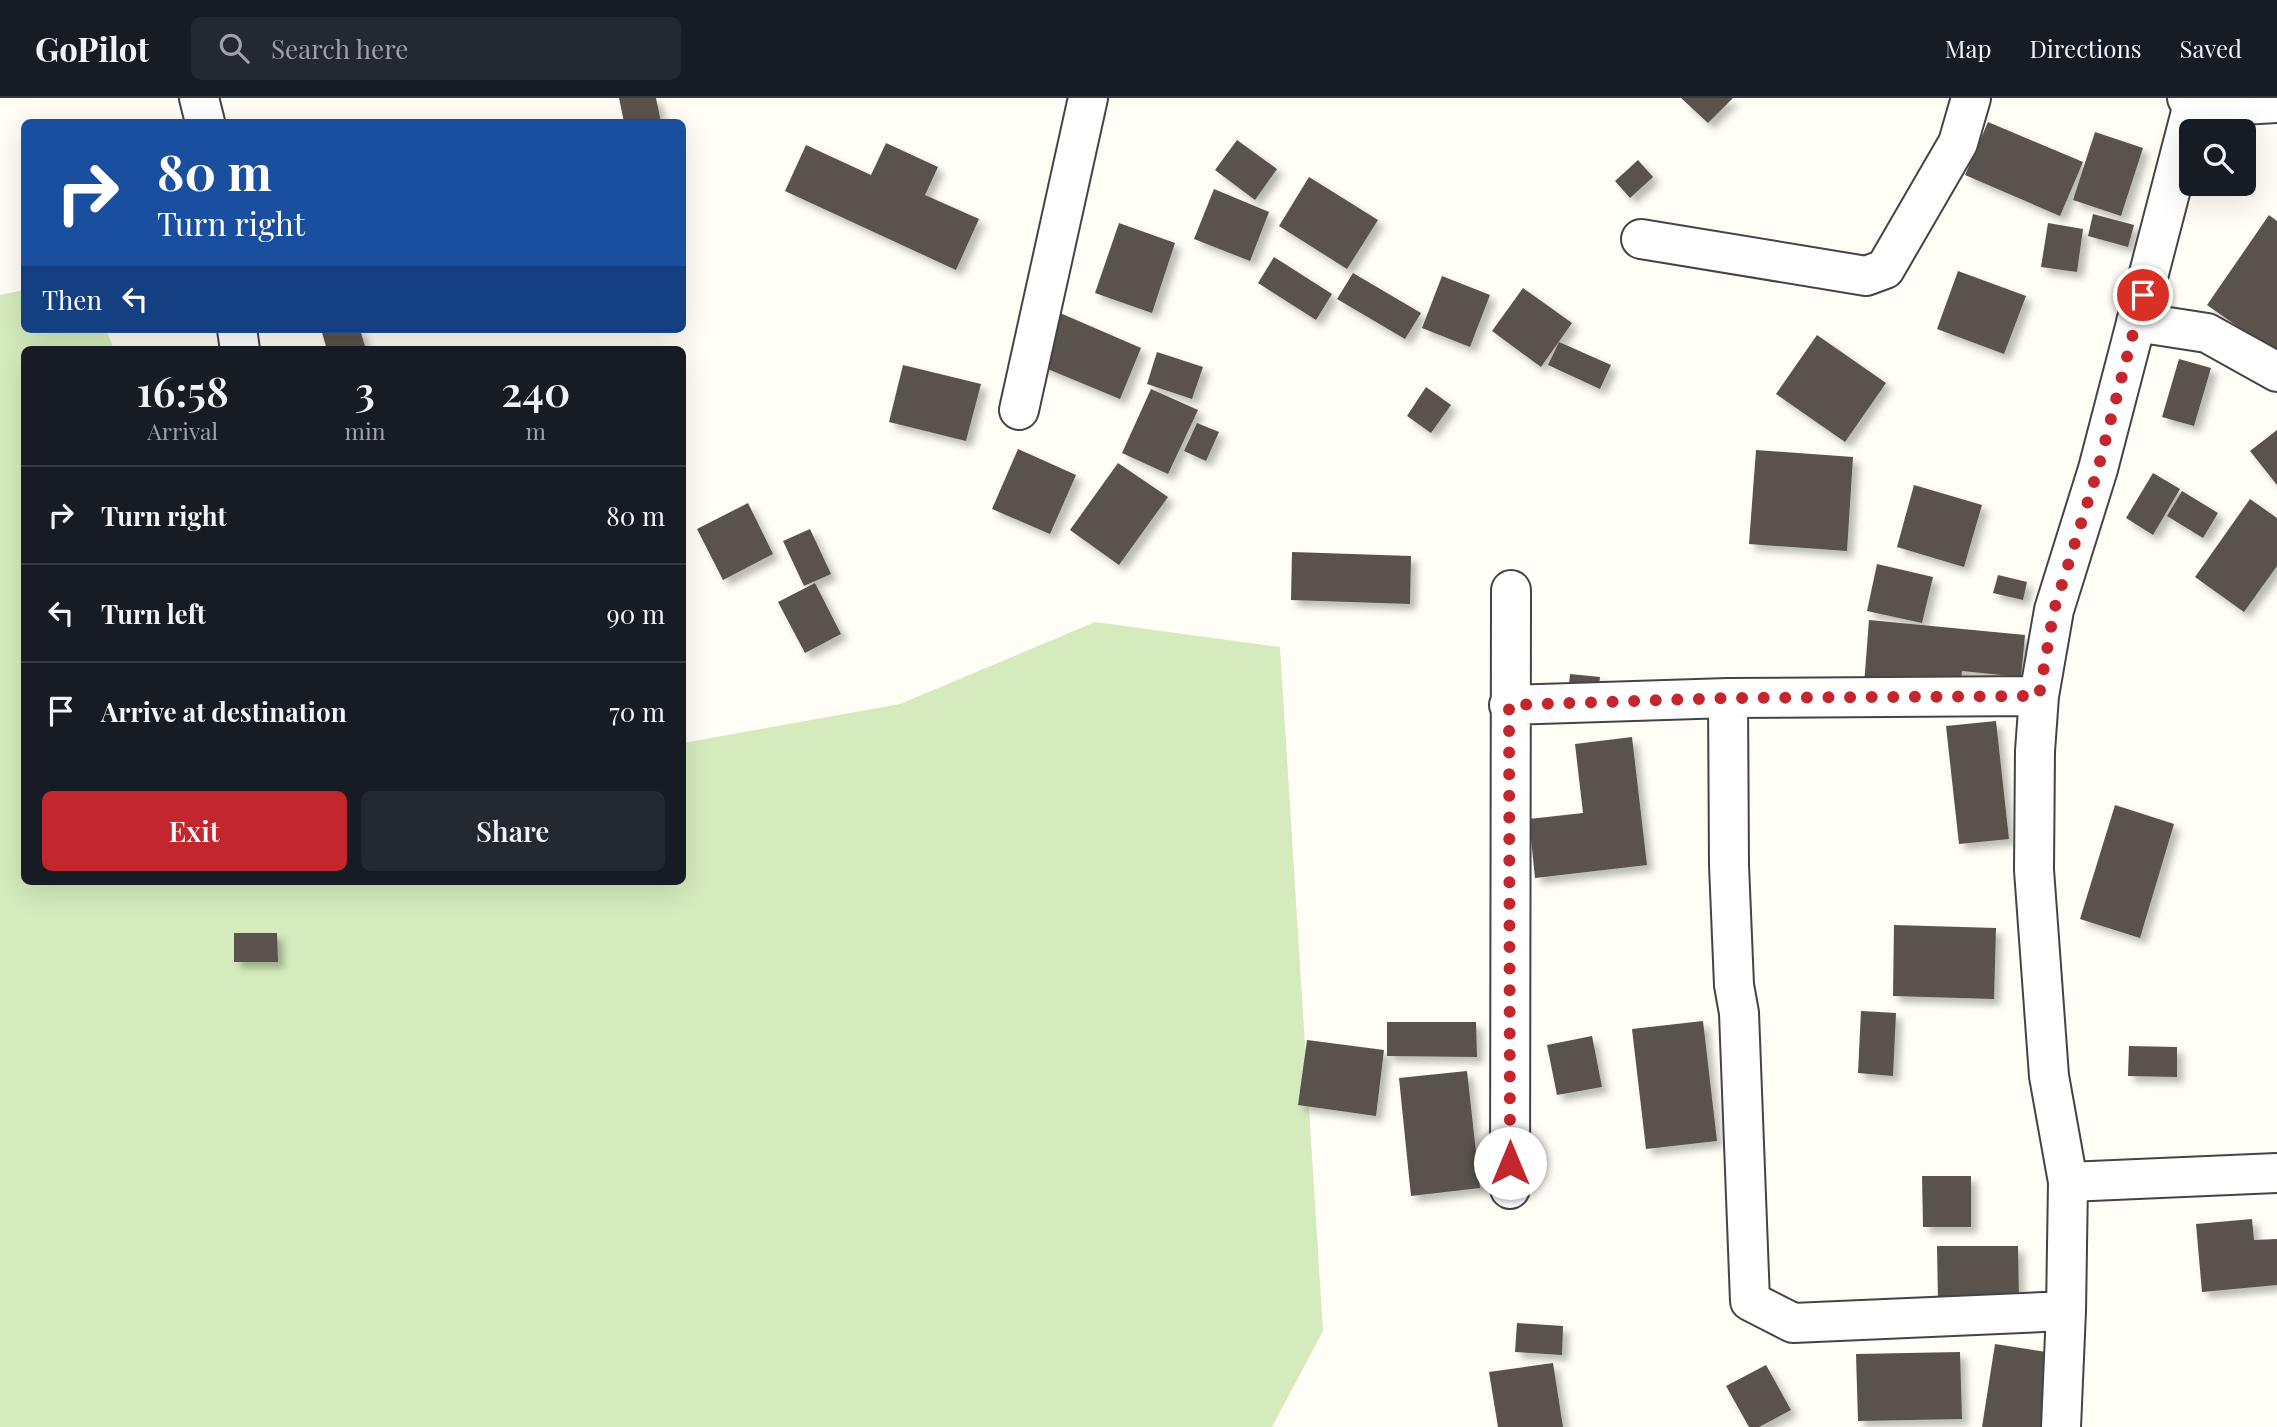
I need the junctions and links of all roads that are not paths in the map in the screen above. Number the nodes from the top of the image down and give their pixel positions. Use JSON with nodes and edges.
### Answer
{"nodes":[{"id":1,"x":198,"y":98,"type":"edge"},
{"id":2,"x":1088,"y":98,"type":"edge"},
{"id":3,"x":1971,"y":98,"type":"edge"},
{"id":4,"x":2190,"y":103,"type":"edge"},
{"id":5,"x":2277,"y":103,"type":"edge"},
{"id":6,"x":204,"y":119,"type":"edge"},
{"id":7,"x":1641,"y":239,"type":"dead end"},
{"id":8,"x":2136,"y":322,"type":"junction"},
{"id":9,"x":2277,"y":372,"type":"edge"},
{"id":10,"x":1019,"y":410,"type":"dead end"},
{"id":11,"x":1511,"y":590,"type":"dead end"},
{"id":12,"x":2039,"y":696,"type":"junction"},
{"id":13,"x":1728,"y":698,"type":"junction"},
{"id":14,"x":1509,"y":705,"type":"junction"},
{"id":15,"x":2277,"y":1173,"type":"edge"},
{"id":16,"x":2068,"y":1182,"type":"junction"},
{"id":17,"x":1510,"y":1189,"type":"dead end"},
{"id":18,"x":2066,"y":1311,"type":"junction"},
{"id":19,"x":2061,"y":1427,"type":"edge"}],
"edges":[{"from":1,"to":6,"type":"street"},
{"from":2,"to":10,"type":"street"},
{"from":3,"to":7,"type":"street"},
{"from":4,"to":5,"type":"street"},
{"from":4,"to":8,"type":"street"},
{"from":8,"to":9,"type":"street"},
{"from":8,"to":12,"type":"street"},
{"from":11,"to":14,"type":"street"},
{"from":12,"to":13,"type":"street"},
{"from":12,"to":16,"type":"street"},
{"from":13,"to":14,"type":"street"},
{"from":13,"to":18,"type":"street"},
{"from":14,"to":17,"type":"street"},
{"from":15,"to":16,"type":"street"},
{"from":16,"to":18,"type":"street"},
{"from":18,"to":19,"type":"street"}]}
